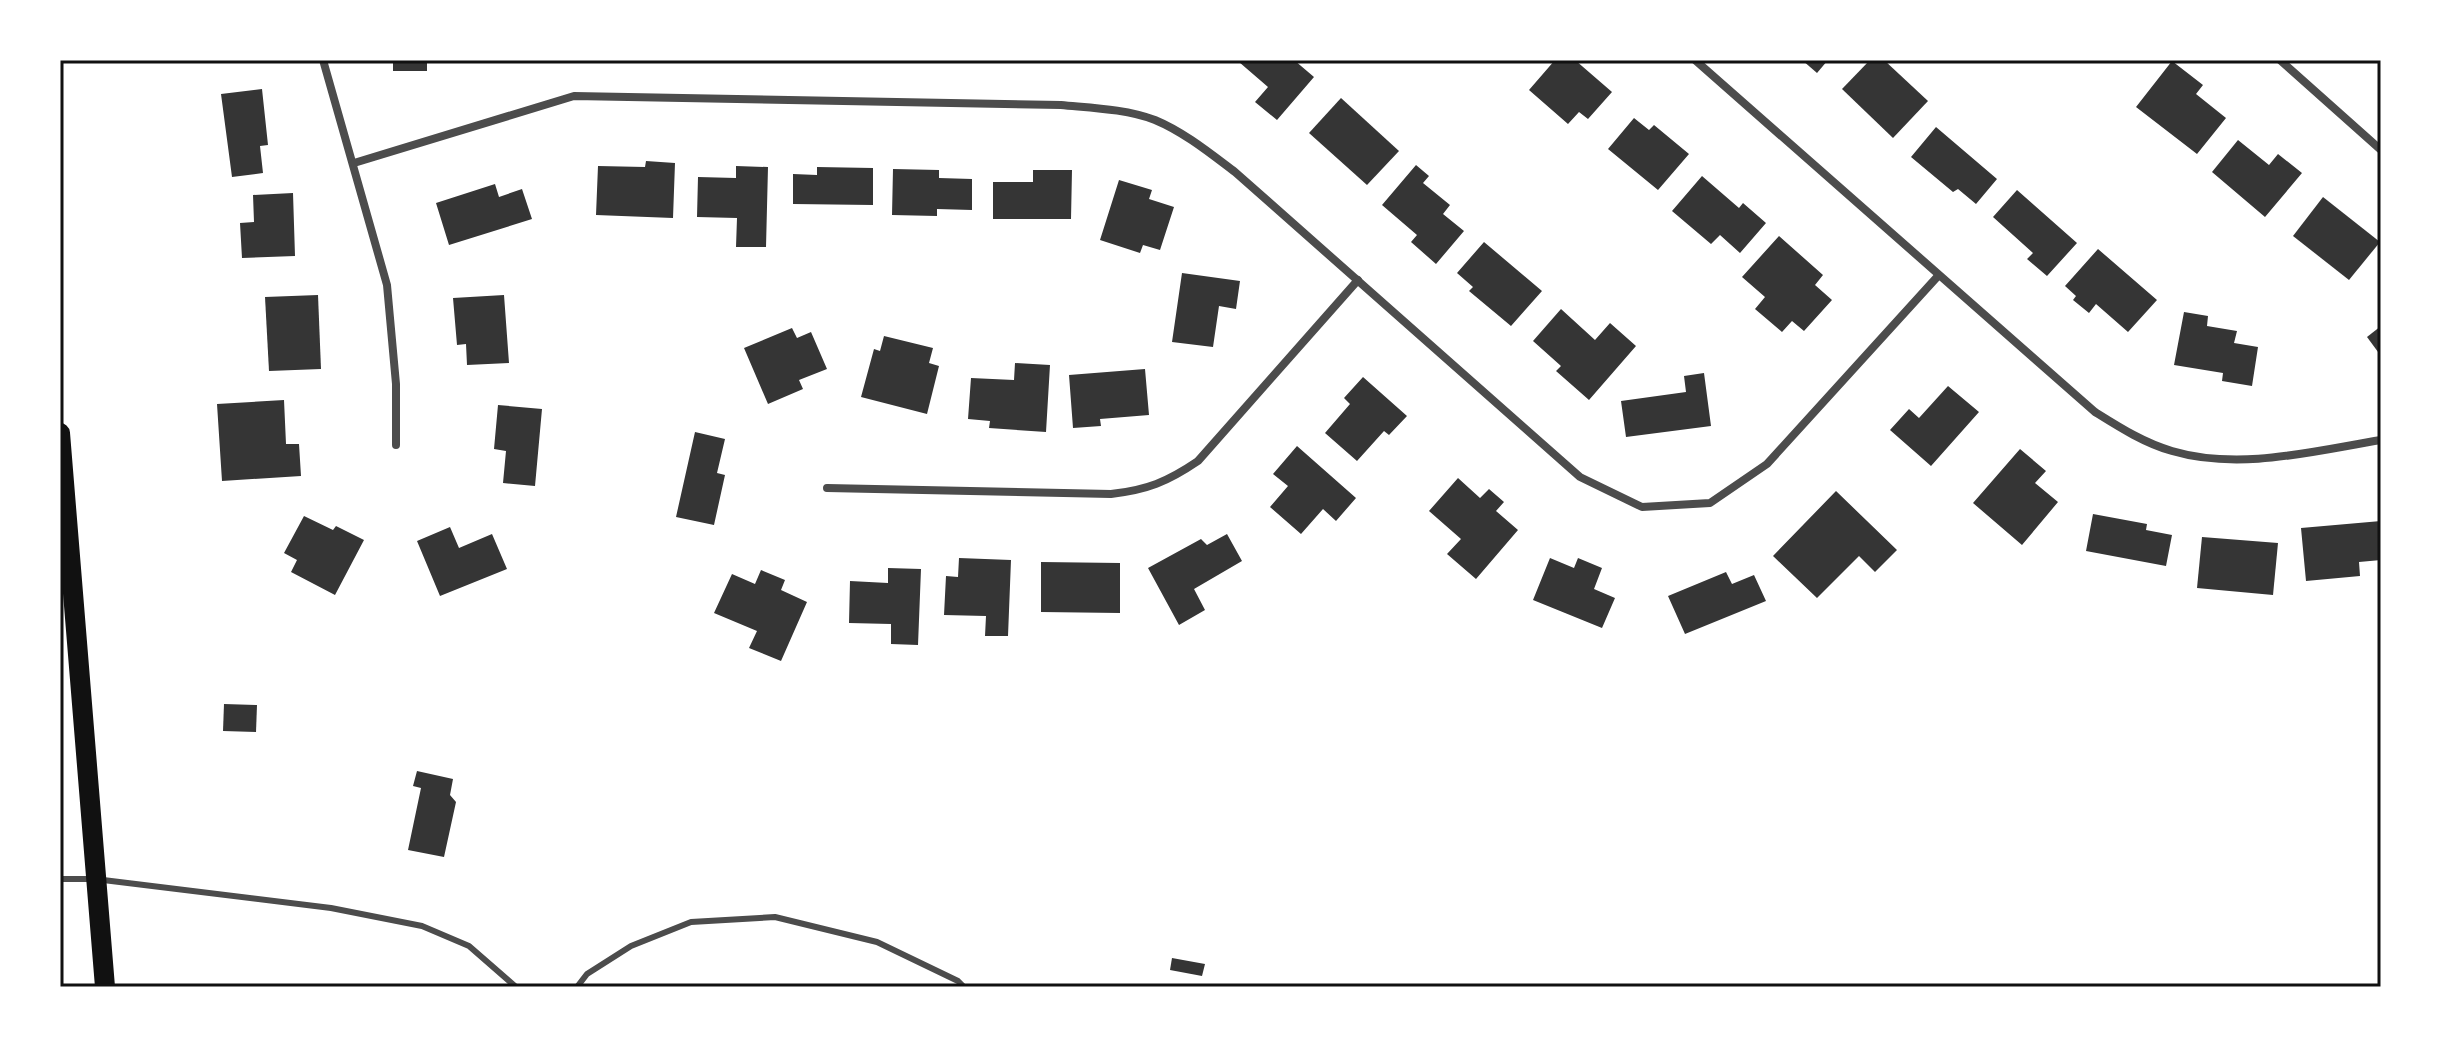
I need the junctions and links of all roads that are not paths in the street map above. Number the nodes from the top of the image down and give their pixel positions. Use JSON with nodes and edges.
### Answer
{"nodes":[{"id":1,"x":323,"y":60,"type":"edge"},
{"id":2,"x":1695,"y":60,"type":"edge"},
{"id":3,"x":2280,"y":60,"type":"edge"},
{"id":4,"x":2381,"y":150,"type":"edge"},
{"id":5,"x":354,"y":163,"type":"junction"},
{"id":6,"x":1938,"y":276,"type":"junction"},
{"id":7,"x":1358,"y":280,"type":"junction"},
{"id":8,"x":60,"y":433,"type":"edge"},
{"id":9,"x":2381,"y":440,"type":"edge"},
{"id":10,"x":396,"y":445,"type":"dead end"},
{"id":11,"x":827,"y":488,"type":"dead end"},
{"id":12,"x":60,"y":879,"type":"edge"},
{"id":13,"x":95,"y":879,"type":"junction"},
{"id":14,"x":105,"y":987,"type":"edge"},
{"id":15,"x":516,"y":987,"type":"edge"},
{"id":16,"x":577,"y":987,"type":"edge"},
{"id":17,"x":964,"y":987,"type":"edge"}],
"edges":[{"from":1,"to":5,"type":"street"},
{"from":2,"to":6,"type":"street"},
{"from":3,"to":4,"type":"street"},
{"from":5,"to":7,"type":"street"},
{"from":5,"to":10,"type":"street"},
{"from":6,"to":7,"type":"street"},
{"from":6,"to":9,"type":"street"},
{"from":7,"to":11,"type":"street"},
{"from":8,"to":13,"type":"main road"},
{"from":12,"to":13,"type":"lane"},
{"from":13,"to":14,"type":"main road"},
{"from":13,"to":15,"type":"lane"},
{"from":16,"to":17,"type":"lane"}]}
